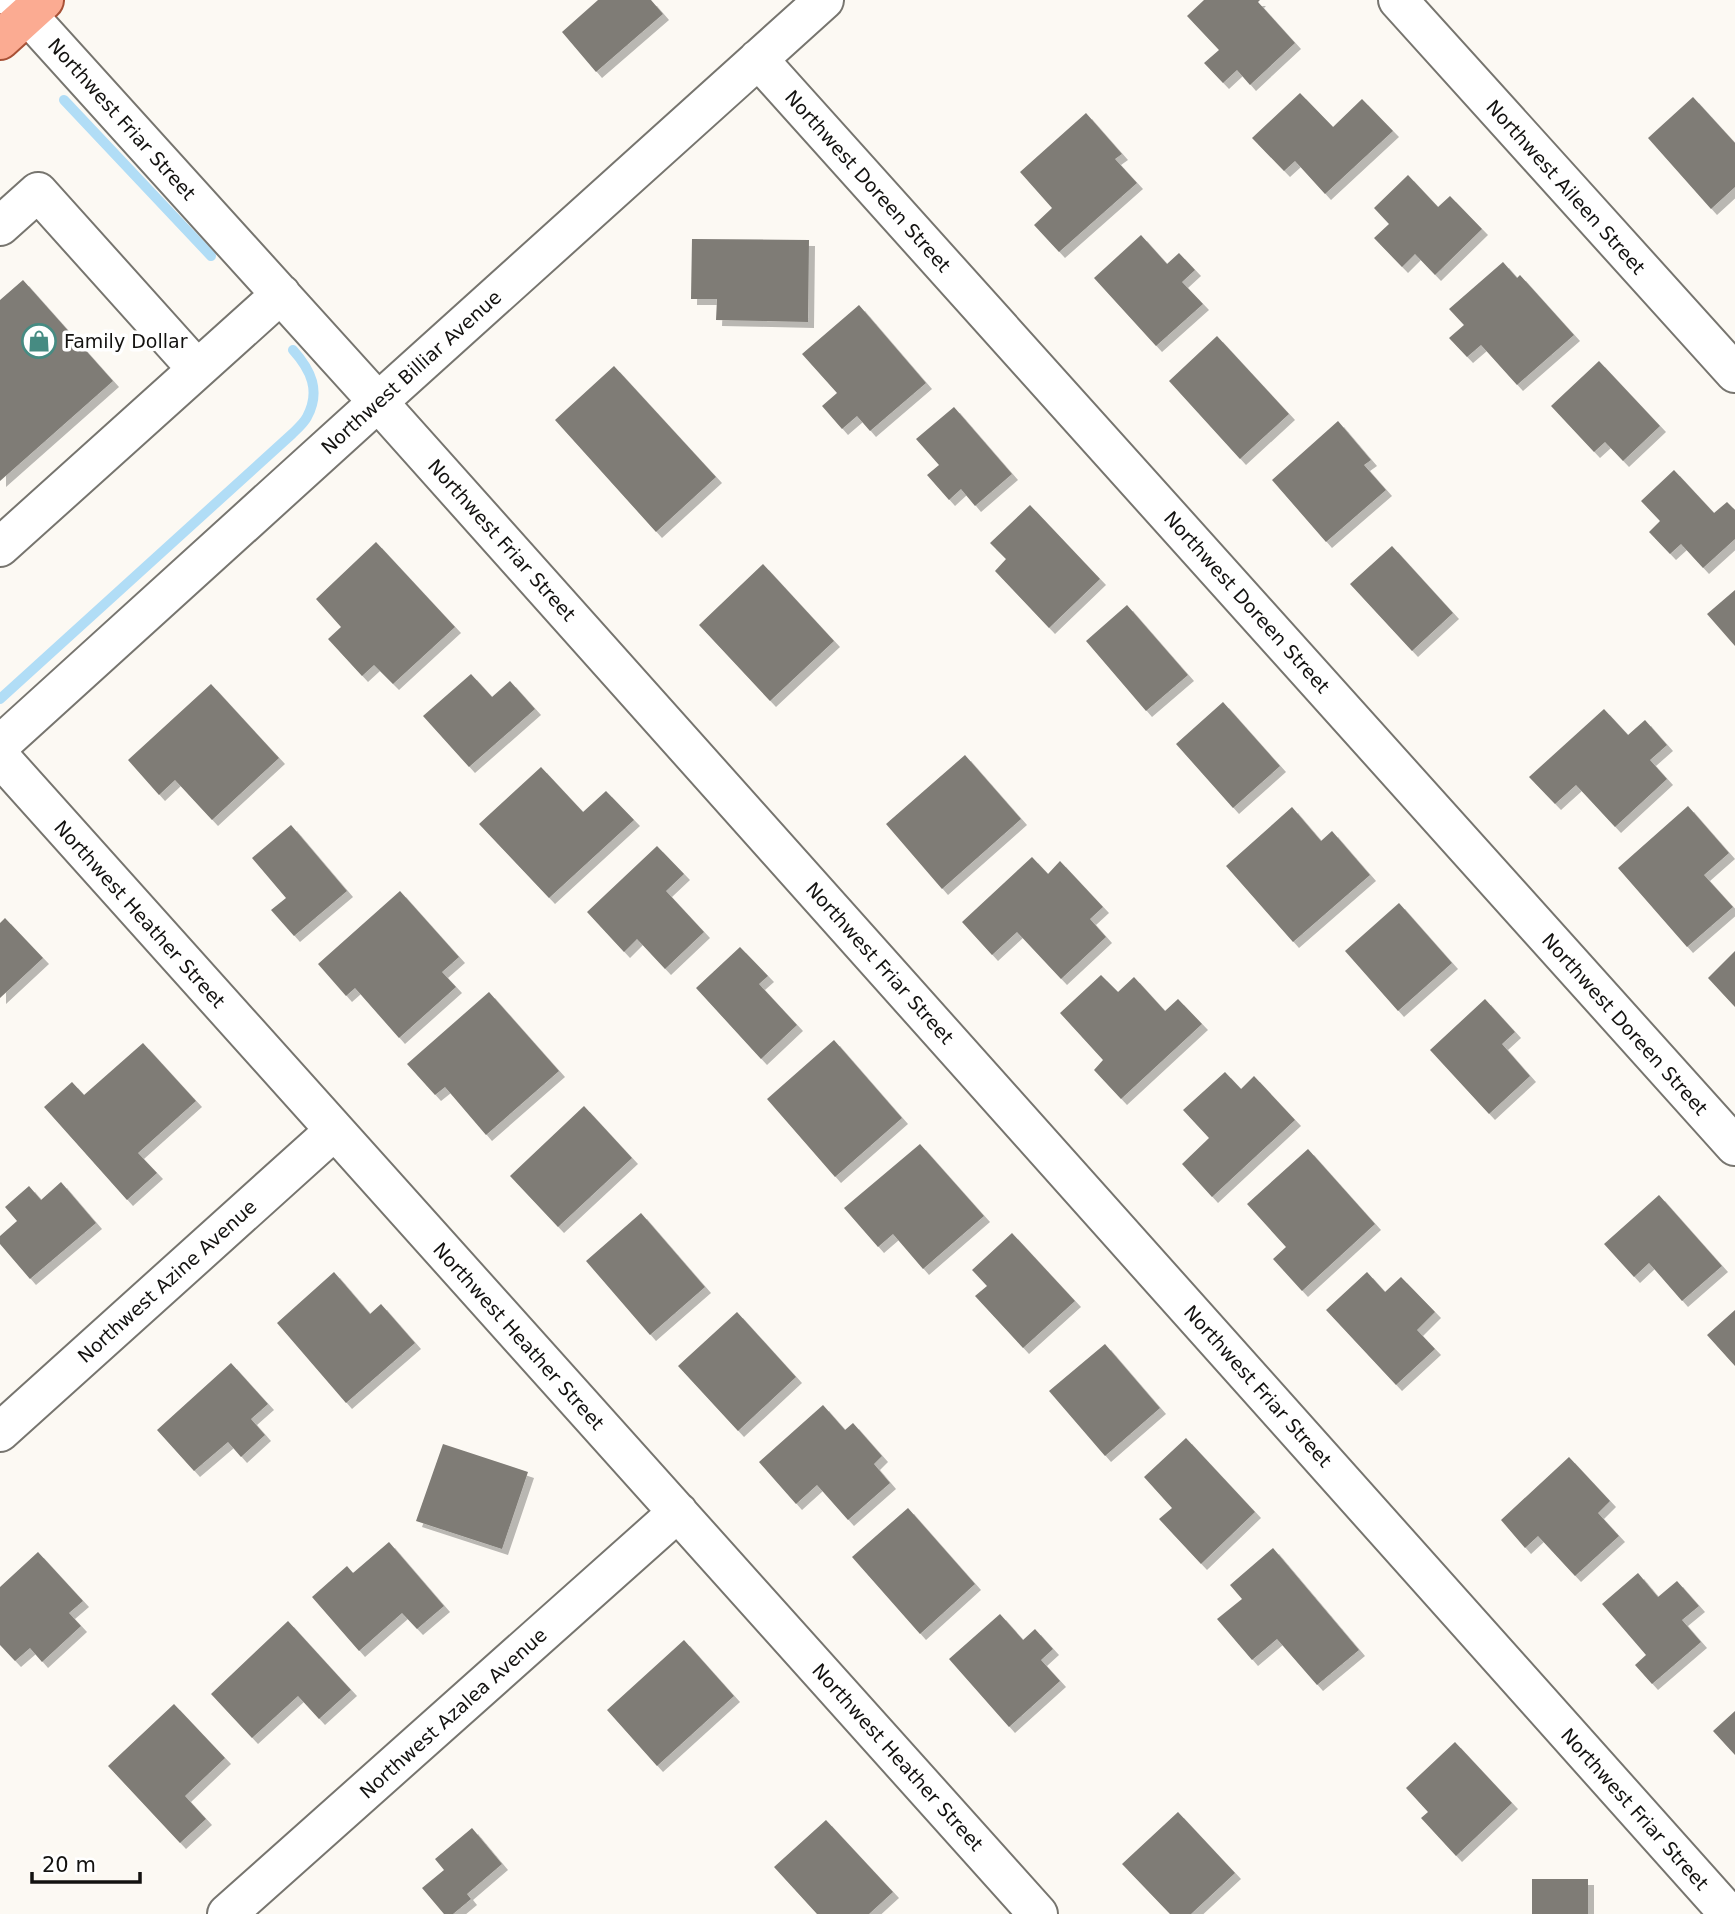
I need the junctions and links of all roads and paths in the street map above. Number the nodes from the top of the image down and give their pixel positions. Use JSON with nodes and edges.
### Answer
{"nodes":[{"id":1,"x":824,"y":0,"type":"edge"},
{"id":2,"x":1398,"y":0,"type":"edge"},
{"id":3,"x":28,"y":5,"type":"edge"},
{"id":4,"x":0,"y":40,"type":"edge"},
{"id":5,"x":758,"y":59,"type":"junction"},
{"id":6,"x":0,"y":226,"type":"edge"},
{"id":7,"x":281,"y":294,"type":"junction"},
{"id":8,"x":197,"y":369,"type":"junction"},
{"id":9,"x":1735,"y":373,"type":"edge"},
{"id":10,"x":378,"y":402,"type":"junction"},
{"id":11,"x":0,"y":547,"type":"edge"},
{"id":12,"x":0,"y":745,"type":"edge"},
{"id":13,"x":0,"y":757,"type":"edge"},
{"id":14,"x":334,"y":1131,"type":"junction"},
{"id":15,"x":1735,"y":1146,"type":"edge"},
{"id":16,"x":0,"y":1432,"type":"edge"},
{"id":17,"x":678,"y":1512,"type":"junction"},
{"id":18,"x":1019,"y":1908,"type":"edge"},
{"id":19,"x":227,"y":1914,"type":"edge"},
{"id":20,"x":1729,"y":1914,"type":"edge"}],
"edges":[{"from":1,"to":5,"type":"street","name":"Northwest Billiar Avenue"},
{"from":2,"to":9,"type":"street","name":"Northwest Aileen Street"},
{"from":3,"to":4,"type":"main road"},
{"from":3,"to":7,"type":"street","name":"Northwest Friar Street"},
{"from":5,"to":10,"type":"street","name":"Northwest Billiar Avenue"},
{"from":5,"to":15,"type":"street","name":"Northwest Doreen Street"},
{"from":6,"to":8,"type":"street"},
{"from":7,"to":8,"type":"street"},
{"from":7,"to":10,"type":"street","name":"Northwest Friar Street"},
{"from":8,"to":11,"type":"street"},
{"from":10,"to":12,"type":"street","name":"Northwest Billiar Avenue"},
{"from":10,"to":20,"type":"street","name":"Northwest Friar Street"},
{"from":13,"to":14,"type":"street","name":"Northwest Heather Street"},
{"from":14,"to":16,"type":"street","name":"Northwest Azine Avenue"},
{"from":14,"to":17,"type":"street","name":"Northwest Heather Street"},
{"from":17,"to":18,"type":"street","name":"Northwest Heather Street"},
{"from":17,"to":19,"type":"street","name":"Northwest Azalea Avenue"}]}
